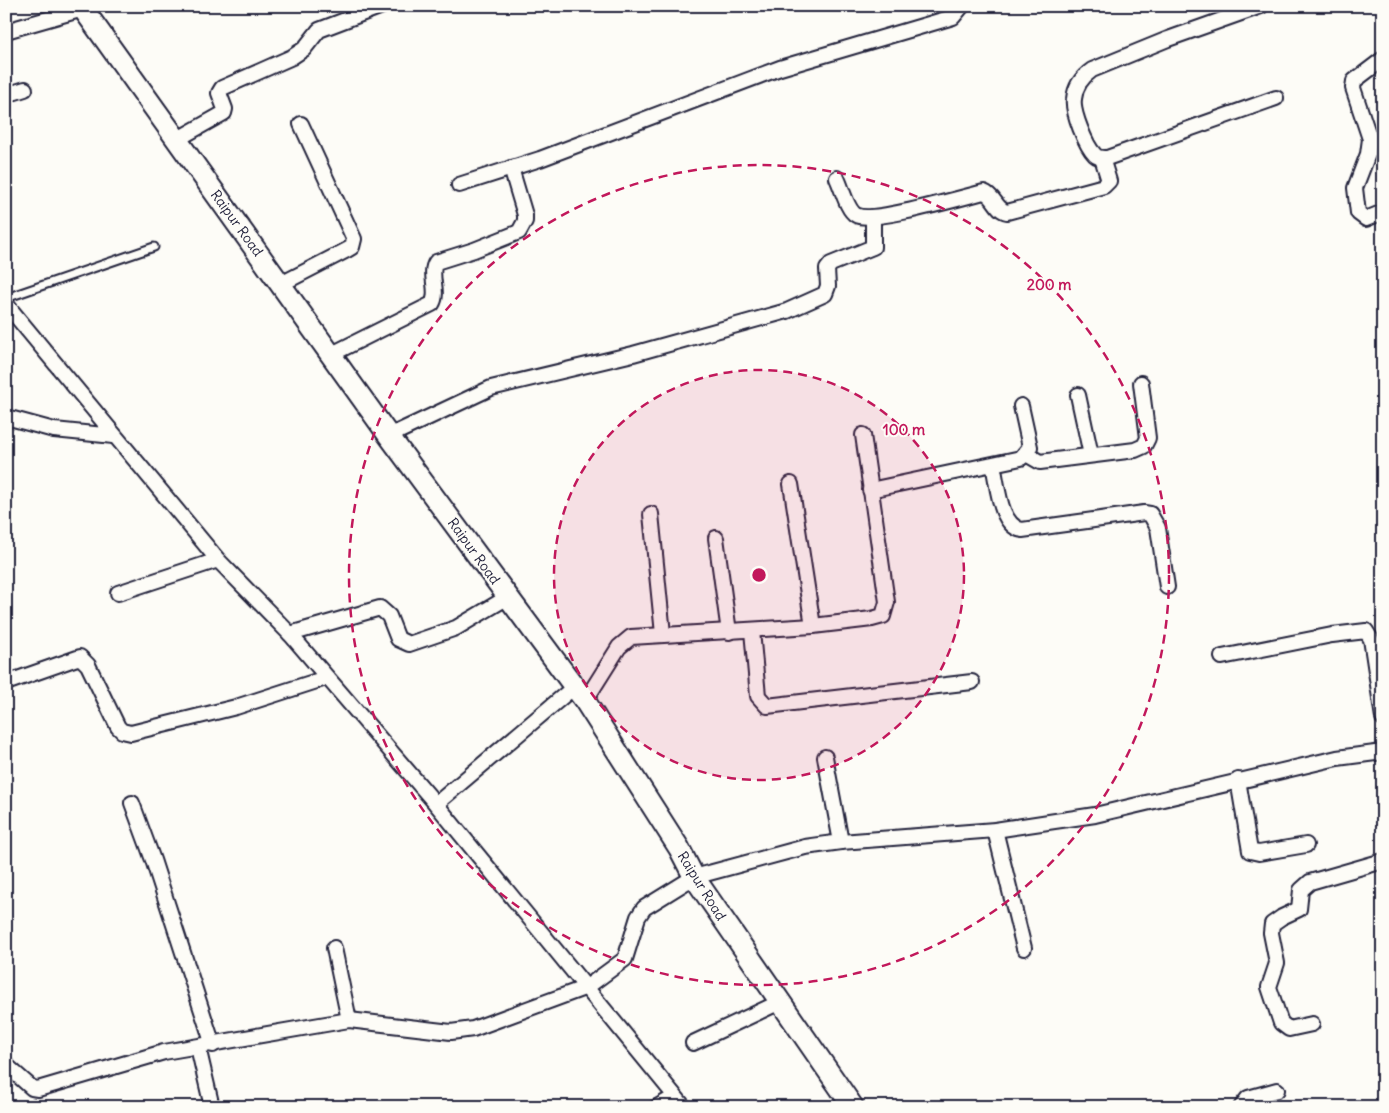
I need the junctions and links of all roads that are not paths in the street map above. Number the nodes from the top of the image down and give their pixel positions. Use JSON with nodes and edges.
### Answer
{"nodes":[{"id":1,"x":962,"y":6,"type":"edge"},
{"id":2,"x":1261,"y":6,"type":"edge"},
{"id":3,"x":377,"y":7,"type":"edge"},
{"id":4,"x":82,"y":8,"type":"edge"},
{"id":5,"x":6,"y":31,"type":"edge"},
{"id":6,"x":1383,"y":59,"type":"edge"},
{"id":7,"x":25,"y":89,"type":"dead end"},
{"id":8,"x":6,"y":95,"type":"edge"},
{"id":9,"x":1276,"y":98,"type":"dead end"},
{"id":10,"x":301,"y":124,"type":"dead end"},
{"id":11,"x":176,"y":140,"type":"junction"},
{"id":12,"x":1102,"y":158,"type":"junction"},
{"id":13,"x":511,"y":168,"type":"junction"},
{"id":14,"x":837,"y":178,"type":"dead end"},
{"id":15,"x":460,"y":185,"type":"dead end"},
{"id":16,"x":1383,"y":212,"type":"edge"},
{"id":17,"x":873,"y":217,"type":"junction"},
{"id":18,"x":154,"y":247,"type":"dead end"},
{"id":19,"x":281,"y":284,"type":"junction"},
{"id":20,"x":6,"y":298,"type":"edge"},
{"id":21,"x":6,"y":304,"type":"edge"},
{"id":22,"x":332,"y":354,"type":"junction"},
{"id":23,"x":1141,"y":383,"type":"dead end"},
{"id":24,"x":1078,"y":395,"type":"dead end"},
{"id":25,"x":1022,"y":406,"type":"dead end"},
{"id":26,"x":6,"y":417,"type":"edge"},
{"id":27,"x":863,"y":435,"type":"dead end"},
{"id":28,"x":114,"y":436,"type":"junction"},
{"id":29,"x":389,"y":436,"type":"junction"},
{"id":30,"x":1026,"y":454,"type":"junction"},
{"id":31,"x":1090,"y":455,"type":"junction"},
{"id":32,"x":993,"y":465,"type":"junction"},
{"id":33,"x":791,"y":484,"type":"dead end"},
{"id":34,"x":870,"y":490,"type":"junction"},
{"id":35,"x":651,"y":514,"type":"dead end"},
{"id":36,"x":716,"y":538,"type":"dead end"},
{"id":37,"x":218,"y":560,"type":"junction"},
{"id":38,"x":1168,"y":588,"type":"dead end"},
{"id":39,"x":118,"y":593,"type":"dead end"},
{"id":40,"x":508,"y":598,"type":"junction"},
{"id":41,"x":813,"y":626,"type":"junction"},
{"id":42,"x":752,"y":631,"type":"junction"},
{"id":43,"x":729,"y":632,"type":"junction"},
{"id":44,"x":290,"y":634,"type":"junction"},
{"id":45,"x":662,"y":634,"type":"junction"},
{"id":46,"x":1222,"y":657,"type":"dead end"},
{"id":47,"x":326,"y":678,"type":"junction"},
{"id":48,"x":972,"y":682,"type":"dead end"},
{"id":49,"x":6,"y":683,"type":"edge"},
{"id":50,"x":580,"y":694,"type":"junction"},
{"id":51,"x":1383,"y":718,"type":"edge"},
{"id":52,"x":1383,"y":752,"type":"edge"},
{"id":53,"x":825,"y":757,"type":"dead end"},
{"id":54,"x":1238,"y":780,"type":"junction"},
{"id":55,"x":132,"y":803,"type":"dead end"},
{"id":56,"x":436,"y":804,"type":"junction"},
{"id":57,"x":995,"y":830,"type":"junction"},
{"id":58,"x":841,"y":842,"type":"junction"},
{"id":59,"x":1306,"y":845,"type":"dead end"},
{"id":60,"x":1383,"y":861,"type":"edge"},
{"id":61,"x":694,"y":877,"type":"junction"},
{"id":62,"x":334,"y":948,"type":"dead end"},
{"id":63,"x":1024,"y":948,"type":"dead end"},
{"id":64,"x":587,"y":987,"type":"junction"},
{"id":65,"x":780,"y":1002,"type":"junction"},
{"id":66,"x":348,"y":1020,"type":"junction"},
{"id":67,"x":1312,"y":1024,"type":"dead end"},
{"id":68,"x":693,"y":1043,"type":"dead end"},
{"id":69,"x":213,"y":1045,"type":"junction"},
{"id":70,"x":198,"y":1048,"type":"junction"},
{"id":71,"x":6,"y":1065,"type":"edge"},
{"id":72,"x":1277,"y":1090,"type":"dead end"},
{"id":73,"x":679,"y":1102,"type":"edge"},
{"id":74,"x":212,"y":1107,"type":"edge"},
{"id":75,"x":657,"y":1107,"type":"edge"},
{"id":76,"x":853,"y":1107,"type":"edge"},
{"id":77,"x":1241,"y":1107,"type":"edge"}],
"edges":[{"from":1,"to":13,"type":"street"},
{"from":2,"to":12,"type":"street"},
{"from":3,"to":11,"type":"street"},
{"from":4,"to":5,"type":"street"},
{"from":4,"to":11,"type":"main road","name":"Raipur Road"},
{"from":6,"to":16,"type":"street"},
{"from":7,"to":8,"type":"street"},
{"from":9,"to":12,"type":"street"},
{"from":10,"to":19,"type":"street"},
{"from":11,"to":19,"type":"main road","name":"Raipur Road"},
{"from":12,"to":17,"type":"street"},
{"from":13,"to":15,"type":"street"},
{"from":13,"to":22,"type":"street"},
{"from":14,"to":17,"type":"street"},
{"from":17,"to":29,"type":"street"},
{"from":18,"to":20,"type":"lane"},
{"from":19,"to":22,"type":"main road","name":"Raipur Road"},
{"from":21,"to":28,"type":"street"},
{"from":22,"to":29,"type":"main road","name":"Raipur Road"},
{"from":23,"to":31,"type":"street"},
{"from":24,"to":31,"type":"street"},
{"from":25,"to":30,"type":"street"},
{"from":26,"to":28,"type":"street"},
{"from":27,"to":34,"type":"street"},
{"from":28,"to":37,"type":"street"},
{"from":29,"to":40,"type":"main road","name":"Raipur Road"},
{"from":30,"to":31,"type":"street"},
{"from":30,"to":32,"type":"street"},
{"from":32,"to":34,"type":"street"},
{"from":32,"to":38,"type":"street"},
{"from":33,"to":41,"type":"street"},
{"from":34,"to":41,"type":"street"},
{"from":35,"to":45,"type":"street"},
{"from":36,"to":43,"type":"street"},
{"from":37,"to":39,"type":"street"},
{"from":37,"to":44,"type":"street"},
{"from":40,"to":44,"type":"street"},
{"from":40,"to":50,"type":"main road","name":"Raipur Road"},
{"from":41,"to":42,"type":"street"},
{"from":42,"to":43,"type":"street"},
{"from":42,"to":48,"type":"street"},
{"from":43,"to":45,"type":"street"},
{"from":44,"to":47,"type":"street"},
{"from":45,"to":50,"type":"street"},
{"from":46,"to":51,"type":"street"},
{"from":47,"to":49,"type":"street"},
{"from":47,"to":56,"type":"street"},
{"from":50,"to":56,"type":"street"},
{"from":50,"to":61,"type":"main road","name":"Raipur Road"},
{"from":52,"to":54,"type":"street"},
{"from":53,"to":58,"type":"street"},
{"from":54,"to":57,"type":"street"},
{"from":54,"to":59,"type":"street"},
{"from":55,"to":69,"type":"street"},
{"from":56,"to":64,"type":"street"},
{"from":57,"to":58,"type":"street"},
{"from":57,"to":63,"type":"street"},
{"from":58,"to":61,"type":"street"},
{"from":60,"to":67,"type":"street"},
{"from":61,"to":64,"type":"street"},
{"from":61,"to":65,"type":"main road","name":"Raipur Road"},
{"from":62,"to":66,"type":"street"},
{"from":64,"to":66,"type":"street"},
{"from":64,"to":73,"type":"street"},
{"from":65,"to":68,"type":"street"},
{"from":65,"to":76,"type":"main road","name":"Raipur Road"},
{"from":66,"to":69,"type":"street"},
{"from":69,"to":70,"type":"street"},
{"from":70,"to":71,"type":"street"},
{"from":70,"to":74,"type":"street"},
{"from":72,"to":77,"type":"street"},
{"from":73,"to":75,"type":"street"}]}
